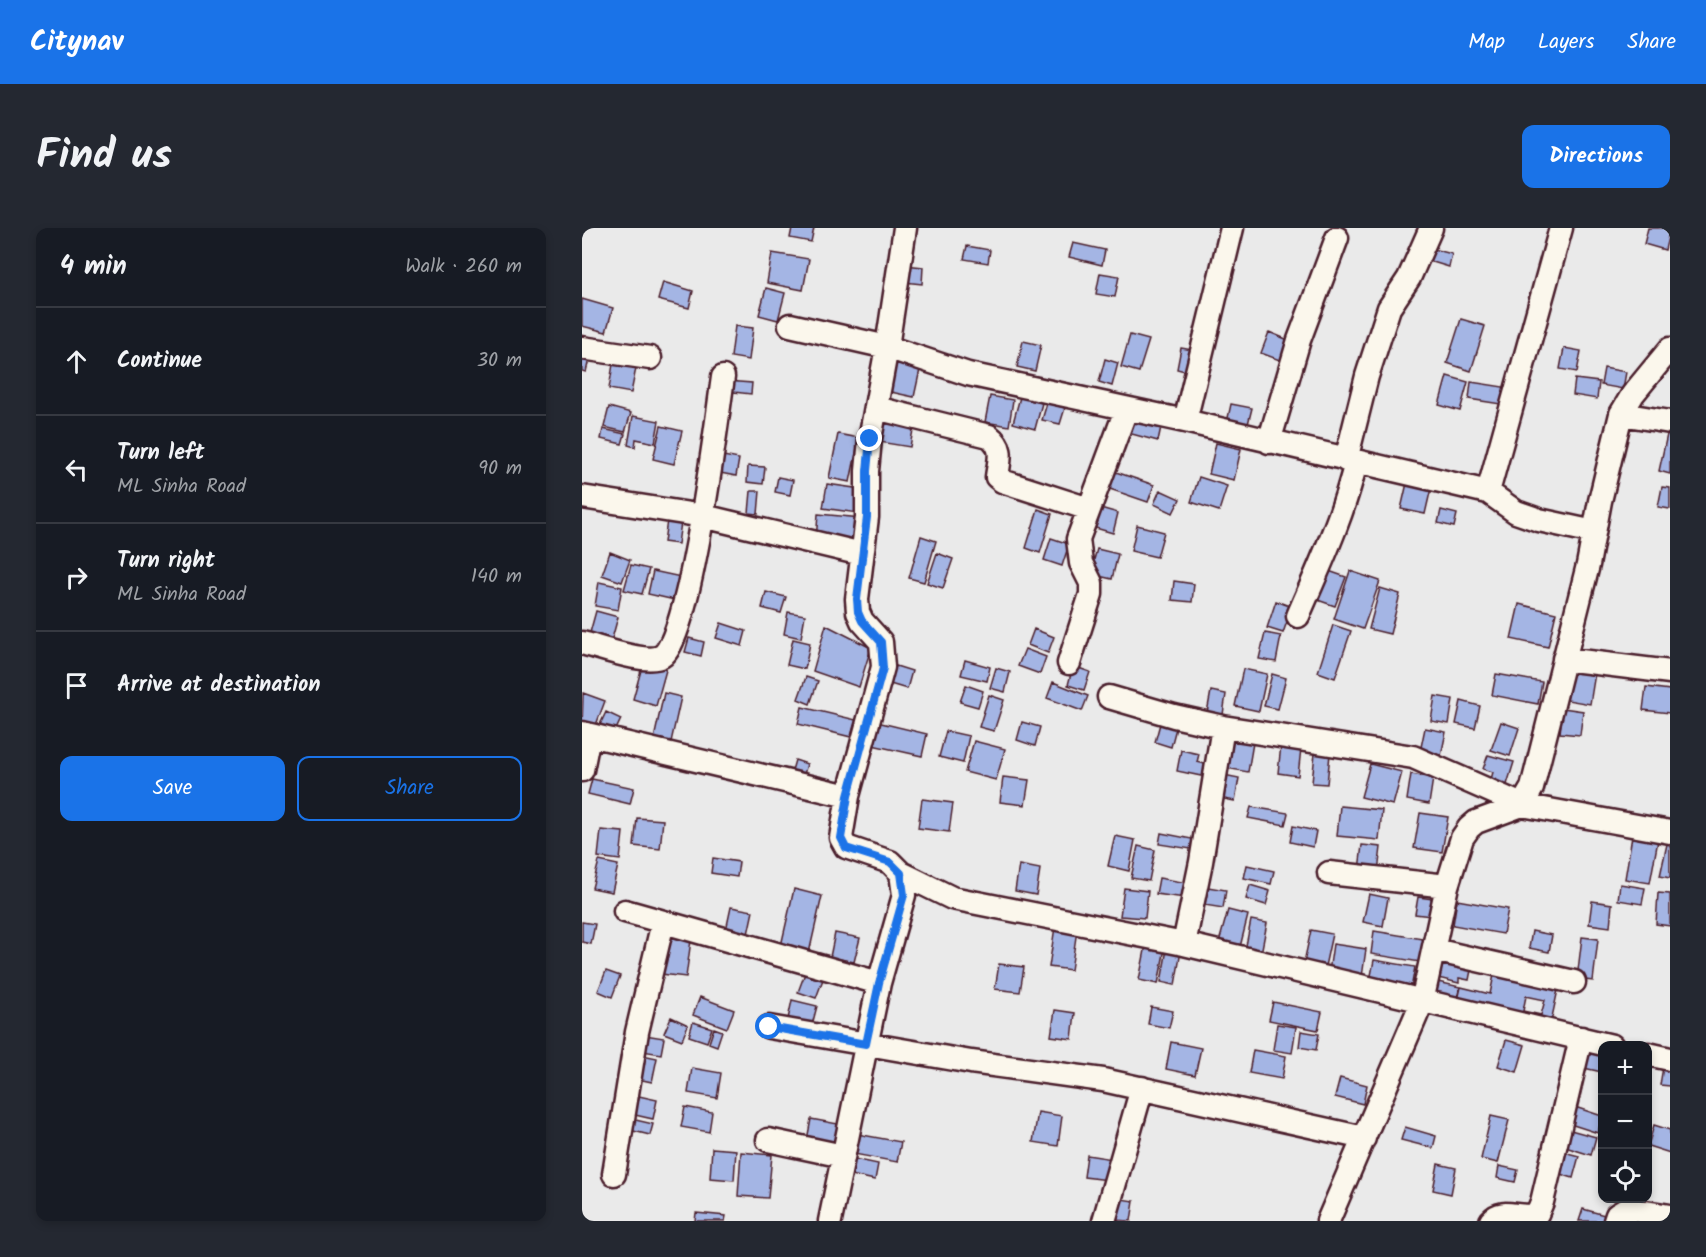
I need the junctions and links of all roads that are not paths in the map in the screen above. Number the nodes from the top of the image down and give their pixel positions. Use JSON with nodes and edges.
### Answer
{"nodes":[{"id":1,"x":905,"y":228,"type":"edge"},
{"id":2,"x":1232,"y":228,"type":"edge"},
{"id":3,"x":1431,"y":228,"type":"edge"},
{"id":4,"x":1561,"y":228,"type":"edge"},
{"id":5,"x":1337,"y":238,"type":"dead end"},
{"id":6,"x":790,"y":325,"type":"dead end"},
{"id":7,"x":582,"y":348,"type":"edge"},
{"id":8,"x":887,"y":348,"type":"junction"},
{"id":9,"x":1670,"y":349,"type":"edge"},
{"id":10,"x":650,"y":358,"type":"dead end"},
{"id":11,"x":723,"y":377,"type":"dead end"},
{"id":12,"x":876,"y":408,"type":"junction"},
{"id":13,"x":1126,"y":410,"type":"junction"},
{"id":14,"x":1621,"y":414,"type":"junction"},
{"id":15,"x":1185,"y":421,"type":"junction"},
{"id":16,"x":1670,"y":422,"type":"edge"},
{"id":17,"x":1269,"y":442,"type":"junction"},
{"id":18,"x":1351,"y":461,"type":"junction"},
{"id":19,"x":1488,"y":492,"type":"junction"},
{"id":20,"x":582,"y":497,"type":"edge"},
{"id":21,"x":1089,"y":509,"type":"junction"},
{"id":22,"x":703,"y":516,"type":"junction"},
{"id":23,"x":1594,"y":531,"type":"junction"},
{"id":24,"x":862,"y":554,"type":"junction"},
{"id":25,"x":1298,"y":616,"type":"dead end"},
{"id":26,"x":582,"y":643,"type":"edge"},
{"id":27,"x":1564,"y":659,"type":"junction"},
{"id":28,"x":1070,"y":663,"type":"dead end"},
{"id":29,"x":1670,"y":672,"type":"edge"},
{"id":30,"x":1109,"y":697,"type":"dead end"},
{"id":31,"x":1223,"y":727,"type":"junction"},
{"id":32,"x":586,"y":734,"type":"edge"},
{"id":33,"x":582,"y":770,"type":"edge"},
{"id":34,"x":848,"y":796,"type":"junction"},
{"id":35,"x":1522,"y":805,"type":"junction"},
{"id":36,"x":1670,"y":832,"type":"edge"},
{"id":37,"x":901,"y":873,"type":"junction"},
{"id":38,"x":1329,"y":873,"type":"dead end"},
{"id":39,"x":1448,"y":886,"type":"junction"},
{"id":40,"x":625,"y":911,"type":"dead end"},
{"id":41,"x":663,"y":922,"type":"junction"},
{"id":42,"x":1184,"y":944,"type":"junction"},
{"id":43,"x":1434,"y":950,"type":"junction"},
{"id":44,"x":1574,"y":982,"type":"dead end"},
{"id":45,"x":879,"y":983,"type":"junction"},
{"id":46,"x":1422,"y":1002,"type":"junction"},
{"id":47,"x":769,"y":1027,"type":"dead end"},
{"id":48,"x":1581,"y":1038,"type":"junction"},
{"id":49,"x":1598,"y":1043,"type":"edge"},
{"id":50,"x":866,"y":1044,"type":"junction"},
{"id":51,"x":1652,"y":1055,"type":"edge"},
{"id":52,"x":1670,"y":1059,"type":"edge"},
{"id":53,"x":1142,"y":1088,"type":"junction"},
{"id":54,"x":1364,"y":1138,"type":"junction"},
{"id":55,"x":768,"y":1140,"type":"dead end"},
{"id":56,"x":843,"y":1156,"type":"junction"},
{"id":57,"x":614,"y":1174,"type":"dead end"},
{"id":58,"x":1670,"y":1216,"type":"edge"},
{"id":59,"x":830,"y":1221,"type":"edge"},
{"id":60,"x":1104,"y":1221,"type":"edge"},
{"id":61,"x":1328,"y":1221,"type":"edge"},
{"id":62,"x":1491,"y":1221,"type":"edge"},
{"id":63,"x":1615,"y":1221,"type":"edge"}],
"edges":[{"from":1,"to":8,"type":"street"},
{"from":2,"to":15,"type":"street"},
{"from":3,"to":18,"type":"street"},
{"from":4,"to":19,"type":"street"},
{"from":5,"to":17,"type":"street"},
{"from":6,"to":8,"type":"street"},
{"from":7,"to":10,"type":"street"},
{"from":8,"to":12,"type":"street"},
{"from":8,"to":13,"type":"street"},
{"from":9,"to":14,"type":"street"},
{"from":11,"to":22,"type":"street"},
{"from":12,"to":21,"type":"street"},
{"from":12,"to":24,"type":"street"},
{"from":13,"to":15,"type":"street"},
{"from":13,"to":21,"type":"street"},
{"from":14,"to":16,"type":"street"},
{"from":14,"to":23,"type":"street"},
{"from":15,"to":17,"type":"street"},
{"from":17,"to":18,"type":"street"},
{"from":18,"to":19,"type":"street"},
{"from":18,"to":25,"type":"street"},
{"from":19,"to":23,"type":"street"},
{"from":20,"to":22,"type":"street"},
{"from":21,"to":28,"type":"street"},
{"from":22,"to":24,"type":"street"},
{"from":22,"to":26,"type":"street"},
{"from":23,"to":27,"type":"street"},
{"from":24,"to":34,"type":"street"},
{"from":27,"to":29,"type":"street"},
{"from":27,"to":35,"type":"street"},
{"from":30,"to":31,"type":"street"},
{"from":31,"to":35,"type":"street"},
{"from":31,"to":42,"type":"street"},
{"from":32,"to":33,"type":"street"},
{"from":32,"to":34,"type":"street"},
{"from":34,"to":37,"type":"street"},
{"from":35,"to":36,"type":"street"},
{"from":35,"to":39,"type":"street"},
{"from":37,"to":42,"type":"street"},
{"from":37,"to":45,"type":"street"},
{"from":38,"to":39,"type":"street"},
{"from":39,"to":43,"type":"street"},
{"from":40,"to":41,"type":"street"},
{"from":41,"to":45,"type":"street"},
{"from":41,"to":57,"type":"street"},
{"from":42,"to":46,"type":"street"},
{"from":43,"to":44,"type":"street"},
{"from":43,"to":46,"type":"street"},
{"from":45,"to":50,"type":"street"},
{"from":46,"to":48,"type":"street"},
{"from":46,"to":54,"type":"street"},
{"from":47,"to":50,"type":"street"},
{"from":48,"to":49,"type":"street"},
{"from":48,"to":62,"type":"street"},
{"from":50,"to":53,"type":"street"},
{"from":50,"to":56,"type":"street"},
{"from":51,"to":52,"type":"street"},
{"from":53,"to":54,"type":"street"},
{"from":53,"to":60,"type":"street"},
{"from":54,"to":61,"type":"street"},
{"from":55,"to":56,"type":"street"},
{"from":56,"to":59,"type":"street"},
{"from":58,"to":63,"type":"street"}]}
